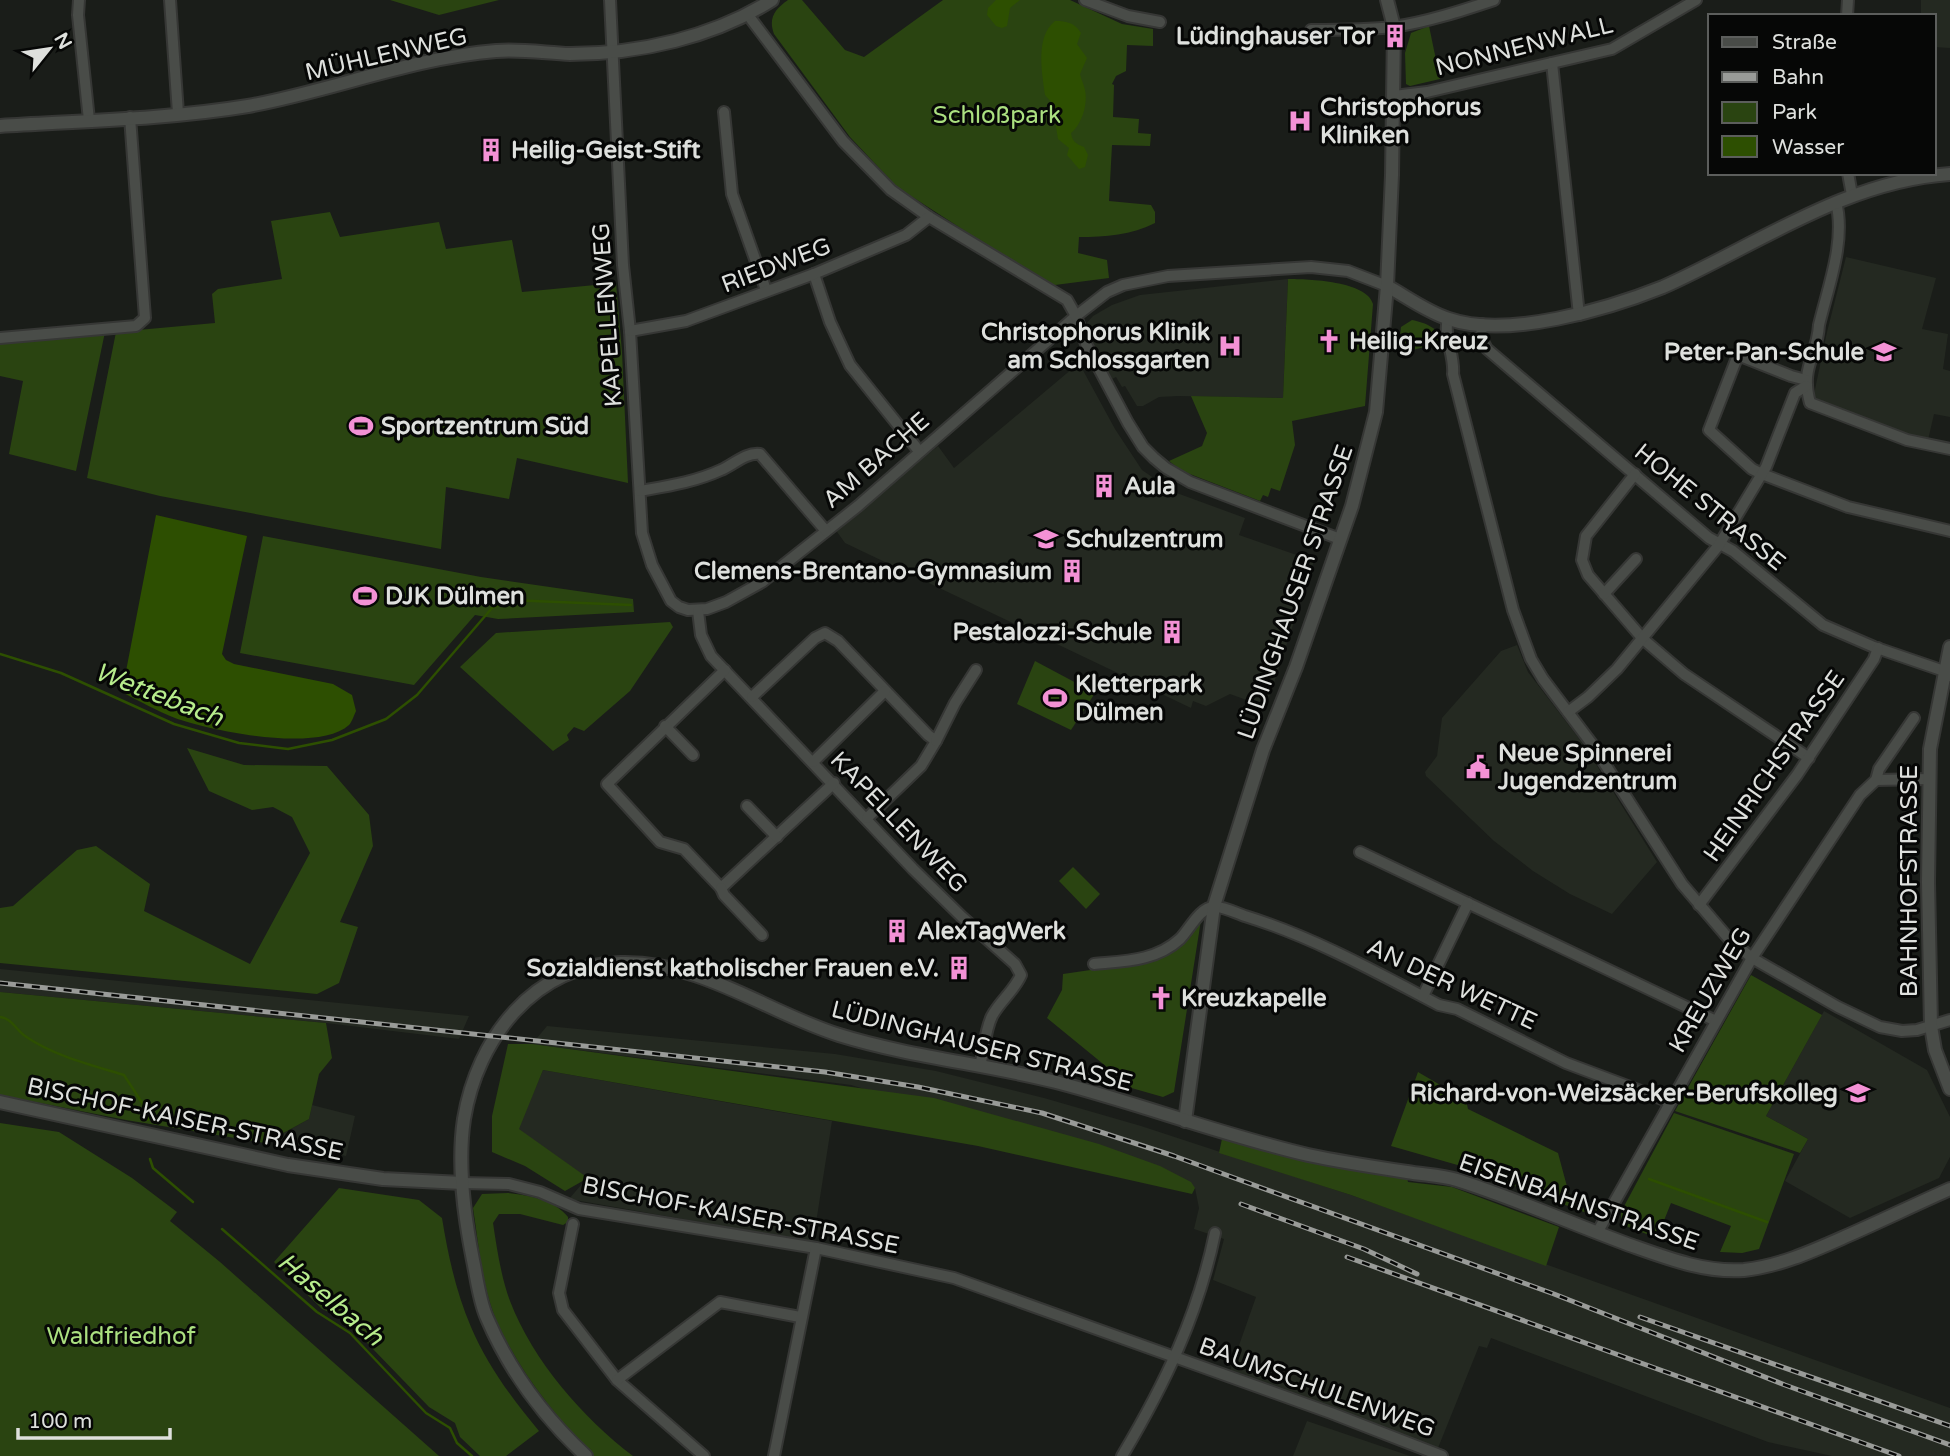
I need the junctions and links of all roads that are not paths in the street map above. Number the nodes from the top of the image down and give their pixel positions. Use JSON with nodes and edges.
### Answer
{"nodes":[{"id":1,"x":79,"y":0,"type":"edge"},
{"id":2,"x":170,"y":0,"type":"edge"},
{"id":3,"x":610,"y":0,"type":"edge"},
{"id":4,"x":772,"y":0,"type":"edge"},
{"id":5,"x":1085,"y":0,"type":"edge"},
{"id":6,"x":1387,"y":0,"type":"edge"},
{"id":7,"x":1494,"y":0,"type":"edge"},
{"id":8,"x":1696,"y":0,"type":"edge"},
{"id":9,"x":748,"y":15,"type":"junction"},
{"id":10,"x":1160,"y":22,"type":"dead end"},
{"id":11,"x":1394,"y":27,"type":"junction"},
{"id":12,"x":1311,"y":30,"type":"dead end"},
{"id":13,"x":611,"y":53,"type":"junction"},
{"id":14,"x":1552,"y":63,"type":"junction"},
{"id":15,"x":1394,"y":96,"type":"junction"},
{"id":16,"x":724,"y":112,"type":"dead end"},
{"id":17,"x":178,"y":113,"type":"junction"},
{"id":18,"x":130,"y":117,"type":"junction"},
{"id":19,"x":89,"y":120,"type":"junction"},
{"id":20,"x":0,"y":126,"type":"edge"},
{"id":21,"x":1950,"y":174,"type":"edge"},
{"id":22,"x":1847,"y":175,"type":"edge"},
{"id":23,"x":1852,"y":195,"type":"junction"},
{"id":24,"x":1836,"y":202,"type":"junction"},
{"id":25,"x":929,"y":217,"type":"junction"},
{"id":26,"x":814,"y":274,"type":"junction"},
{"id":27,"x":1387,"y":286,"type":"junction"},
{"id":28,"x":766,"y":290,"type":"junction"},
{"id":29,"x":1579,"y":315,"type":"junction"},
{"id":30,"x":1076,"y":316,"type":"junction"},
{"id":31,"x":1448,"y":319,"type":"junction"},
{"id":32,"x":1482,"y":324,"type":"junction"},
{"id":33,"x":630,"y":331,"type":"junction"},
{"id":34,"x":0,"y":338,"type":"edge"},
{"id":35,"x":1806,"y":383,"type":"junction"},
{"id":36,"x":1950,"y":449,"type":"edge"},
{"id":37,"x":919,"y":451,"type":"junction"},
{"id":38,"x":1635,"y":474,"type":"junction"},
{"id":39,"x":1762,"y":474,"type":"junction"},
{"id":40,"x":640,"y":491,"type":"junction"},
{"id":41,"x":826,"y":531,"type":"junction"},
{"id":42,"x":1950,"y":531,"type":"edge"},
{"id":43,"x":1340,"y":539,"type":"junction"},
{"id":44,"x":1719,"y":545,"type":"junction"},
{"id":45,"x":1636,"y":559,"type":"dead end"},
{"id":46,"x":1604,"y":594,"type":"junction"},
{"id":47,"x":693,"y":610,"type":"junction"},
{"id":48,"x":1643,"y":639,"type":"junction"},
{"id":49,"x":1950,"y":647,"type":"edge"},
{"id":50,"x":1878,"y":648,"type":"junction"},
{"id":51,"x":725,"y":670,"type":"junction"},
{"id":52,"x":976,"y":670,"type":"dead end"},
{"id":53,"x":1947,"y":674,"type":"edge"},
{"id":54,"x":886,"y":691,"type":"junction"},
{"id":55,"x":752,"y":697,"type":"junction"},
{"id":56,"x":1568,"y":712,"type":"junction"},
{"id":57,"x":1914,"y":718,"type":"dead end"},
{"id":58,"x":665,"y":726,"type":"junction"},
{"id":59,"x":936,"y":741,"type":"junction"},
{"id":60,"x":693,"y":755,"type":"dead end"},
{"id":61,"x":1809,"y":758,"type":"junction"},
{"id":62,"x":813,"y":762,"type":"junction"},
{"id":63,"x":1929,"y":779,"type":"junction"},
{"id":64,"x":1876,"y":780,"type":"junction"},
{"id":65,"x":834,"y":783,"type":"junction"},
{"id":66,"x":747,"y":806,"type":"dead end"},
{"id":67,"x":867,"y":818,"type":"junction"},
{"id":68,"x":776,"y":837,"type":"junction"},
{"id":69,"x":1360,"y":852,"type":"dead end"},
{"id":70,"x":721,"y":888,"type":"junction"},
{"id":71,"x":1468,"y":903,"type":"junction"},
{"id":72,"x":1699,"y":905,"type":"junction"},
{"id":73,"x":1214,"y":906,"type":"junction"},
{"id":74,"x":762,"y":934,"type":"dead end"},
{"id":75,"x":1752,"y":958,"type":"junction"},
{"id":76,"x":1094,"y":964,"type":"dead end"},
{"id":77,"x":1423,"y":996,"type":"junction"},
{"id":78,"x":1950,"y":1020,"type":"edge"},
{"id":79,"x":1716,"y":1021,"type":"junction"},
{"id":80,"x":1931,"y":1026,"type":"junction"},
{"id":81,"x":981,"y":1066,"type":"junction"},
{"id":82,"x":1950,"y":1089,"type":"edge"},
{"id":83,"x":0,"y":1102,"type":"edge"},
{"id":84,"x":1670,"y":1102,"type":"junction"},
{"id":85,"x":1185,"y":1121,"type":"junction"},
{"id":86,"x":461,"y":1183,"type":"junction"},
{"id":87,"x":1950,"y":1189,"type":"edge"},
{"id":88,"x":573,"y":1224,"type":"dead end"},
{"id":89,"x":1215,"y":1233,"type":"dead end"},
{"id":90,"x":1597,"y":1233,"type":"junction"},
{"id":91,"x":816,"y":1248,"type":"junction"},
{"id":92,"x":800,"y":1317,"type":"junction"},
{"id":93,"x":1176,"y":1358,"type":"junction"},
{"id":94,"x":617,"y":1380,"type":"junction"},
{"id":95,"x":777,"y":1455,"type":"edge"},
{"id":96,"x":586,"y":1456,"type":"edge"},
{"id":97,"x":704,"y":1456,"type":"edge"},
{"id":98,"x":1122,"y":1456,"type":"edge"},
{"id":99,"x":1442,"y":1456,"type":"edge"}],
"edges":[{"from":1,"to":19,"type":"street"},
{"from":2,"to":17,"type":"street"},
{"from":3,"to":13,"type":"street","name":"KAPELLENWEG"},
{"from":4,"to":9,"type":"street","name":"MÜHLENWEG"},
{"from":5,"to":10,"type":"street"},
{"from":6,"to":11,"type":"street","name":"LÜDINGHAUSER STRASSE"},
{"from":7,"to":11,"type":"street"},
{"from":8,"to":14,"type":"street","name":"NONNENWALL"},
{"from":9,"to":13,"type":"street","name":"MÜHLENWEG"},
{"from":9,"to":25,"type":"street"},
{"from":11,"to":12,"type":"street"},
{"from":11,"to":15,"type":"street","name":"LÜDINGHAUSER STRASSE"},
{"from":13,"to":17,"type":"street","name":"MÜHLENWEG"},
{"from":13,"to":33,"type":"street","name":"KAPELLENWEG"},
{"from":14,"to":15,"type":"street","name":"NONNENWALL"},
{"from":14,"to":29,"type":"street"},
{"from":15,"to":27,"type":"street","name":"LÜDINGHAUSER STRASSE"},
{"from":16,"to":28,"type":"street"},
{"from":17,"to":18,"type":"street","name":"MÜHLENWEG"},
{"from":18,"to":19,"type":"street","name":"MÜHLENWEG"},
{"from":18,"to":34,"type":"street"},
{"from":19,"to":20,"type":"street","name":"MÜHLENWEG"},
{"from":21,"to":23,"type":"street"},
{"from":22,"to":23,"type":"street"},
{"from":23,"to":24,"type":"street"},
{"from":24,"to":29,"type":"street"},
{"from":24,"to":35,"type":"street"},
{"from":25,"to":26,"type":"street","name":"RIEDWEG"},
{"from":25,"to":30,"type":"street"},
{"from":26,"to":28,"type":"street","name":"RIEDWEG"},
{"from":26,"to":37,"type":"street"},
{"from":27,"to":30,"type":"street","name":"AM BACHE"},
{"from":27,"to":31,"type":"street"},
{"from":27,"to":43,"type":"street","name":"LÜDINGHAUSER STRASSE"},
{"from":28,"to":33,"type":"street","name":"RIEDWEG"},
{"from":29,"to":32,"type":"street"},
{"from":30,"to":37,"type":"street","name":"AM BACHE"},
{"from":30,"to":43,"type":"street"},
{"from":31,"to":32,"type":"street"},
{"from":31,"to":56,"type":"street"},
{"from":32,"to":38,"type":"street","name":"HOHE STRASSE"},
{"from":33,"to":40,"type":"street","name":"KAPELLENWEG"},
{"from":35,"to":36,"type":"street"},
{"from":35,"to":39,"type":"street"},
{"from":35,"to":39,"type":"street"},
{"from":37,"to":41,"type":"street","name":"AM BACHE"},
{"from":38,"to":44,"type":"street","name":"HOHE STRASSE"},
{"from":38,"to":46,"type":"street"},
{"from":39,"to":42,"type":"street"},
{"from":39,"to":44,"type":"street"},
{"from":40,"to":41,"type":"street"},
{"from":40,"to":47,"type":"street","name":"KAPELLENWEG"},
{"from":41,"to":47,"type":"street","name":"AM BACHE"},
{"from":43,"to":73,"type":"street","name":"LÜDINGHAUSER STRASSE"},
{"from":44,"to":48,"type":"street"},
{"from":44,"to":50,"type":"street","name":"HOHE STRASSE"},
{"from":45,"to":46,"type":"street"},
{"from":46,"to":48,"type":"street"},
{"from":47,"to":51,"type":"street","name":"KAPELLENWEG"},
{"from":48,"to":56,"type":"street"},
{"from":48,"to":61,"type":"street"},
{"from":49,"to":53,"type":"street"},
{"from":50,"to":53,"type":"street","name":"HOHE STRASSE"},
{"from":50,"to":61,"type":"street","name":"HEINRICHSTRASSE"},
{"from":51,"to":55,"type":"street","name":"KAPELLENWEG"},
{"from":51,"to":58,"type":"street"},
{"from":52,"to":59,"type":"street"},
{"from":53,"to":63,"type":"street","name":"BAHNHOFSTRASSE"},
{"from":54,"to":55,"type":"street"},
{"from":54,"to":59,"type":"street"},
{"from":54,"to":62,"type":"street"},
{"from":55,"to":62,"type":"street","name":"KAPELLENWEG"},
{"from":56,"to":72,"type":"street"},
{"from":57,"to":64,"type":"street","name":"KREUZWEG"},
{"from":58,"to":60,"type":"street"},
{"from":58,"to":70,"type":"street"},
{"from":59,"to":67,"type":"street"},
{"from":61,"to":72,"type":"street","name":"HEINRICHSTRASSE"},
{"from":62,"to":65,"type":"street","name":"KAPELLENWEG"},
{"from":63,"to":64,"type":"street"},
{"from":63,"to":80,"type":"street","name":"BAHNHOFSTRASSE"},
{"from":64,"to":75,"type":"street","name":"KREUZWEG"},
{"from":65,"to":67,"type":"street","name":"KAPELLENWEG"},
{"from":65,"to":68,"type":"street"},
{"from":66,"to":68,"type":"street"},
{"from":67,"to":81,"type":"street","name":"KAPELLENWEG"},
{"from":68,"to":70,"type":"street"},
{"from":69,"to":71,"type":"street"},
{"from":70,"to":74,"type":"street"},
{"from":71,"to":77,"type":"street"},
{"from":71,"to":79,"type":"street"},
{"from":72,"to":75,"type":"street"},
{"from":73,"to":76,"type":"street"},
{"from":73,"to":77,"type":"street","name":"AN DER WETTE"},
{"from":73,"to":85,"type":"street","name":"LÜDINGHAUSER STRASSE"},
{"from":75,"to":79,"type":"street","name":"KREUZWEG"},
{"from":75,"to":80,"type":"street"},
{"from":77,"to":84,"type":"street","name":"AN DER WETTE"},
{"from":78,"to":80,"type":"street"},
{"from":79,"to":84,"type":"street","name":"KREUZWEG"},
{"from":80,"to":82,"type":"street","name":"BAHNHOFSTRASSE"},
{"from":81,"to":85,"type":"street","name":"LÜDINGHAUSER STRASSE"},
{"from":81,"to":86,"type":"street","name":"LÜDINGHAUSER STRASSE"},
{"from":83,"to":86,"type":"street","name":"BISCHOF-KAISER-STRASSE"},
{"from":84,"to":90,"type":"street","name":"KREUZWEG"},
{"from":85,"to":90,"type":"street","name":"EISENBAHNSTRASSE"},
{"from":86,"to":91,"type":"street","name":"BISCHOF-KAISER-STRASSE"},
{"from":86,"to":96,"type":"street","name":"LÜDINGHAUSER STRASSE"},
{"from":87,"to":90,"type":"street","name":"EISENBAHNSTRASSE"},
{"from":88,"to":94,"type":"street"},
{"from":89,"to":93,"type":"street"},
{"from":91,"to":92,"type":"street"},
{"from":91,"to":93,"type":"street","name":"BISCHOF-KAISER-STRASSE"},
{"from":92,"to":94,"type":"street"},
{"from":92,"to":95,"type":"street"},
{"from":93,"to":98,"type":"street"},
{"from":93,"to":99,"type":"street","name":"BAUMSCHULENWEG"},
{"from":94,"to":97,"type":"street"}]}
